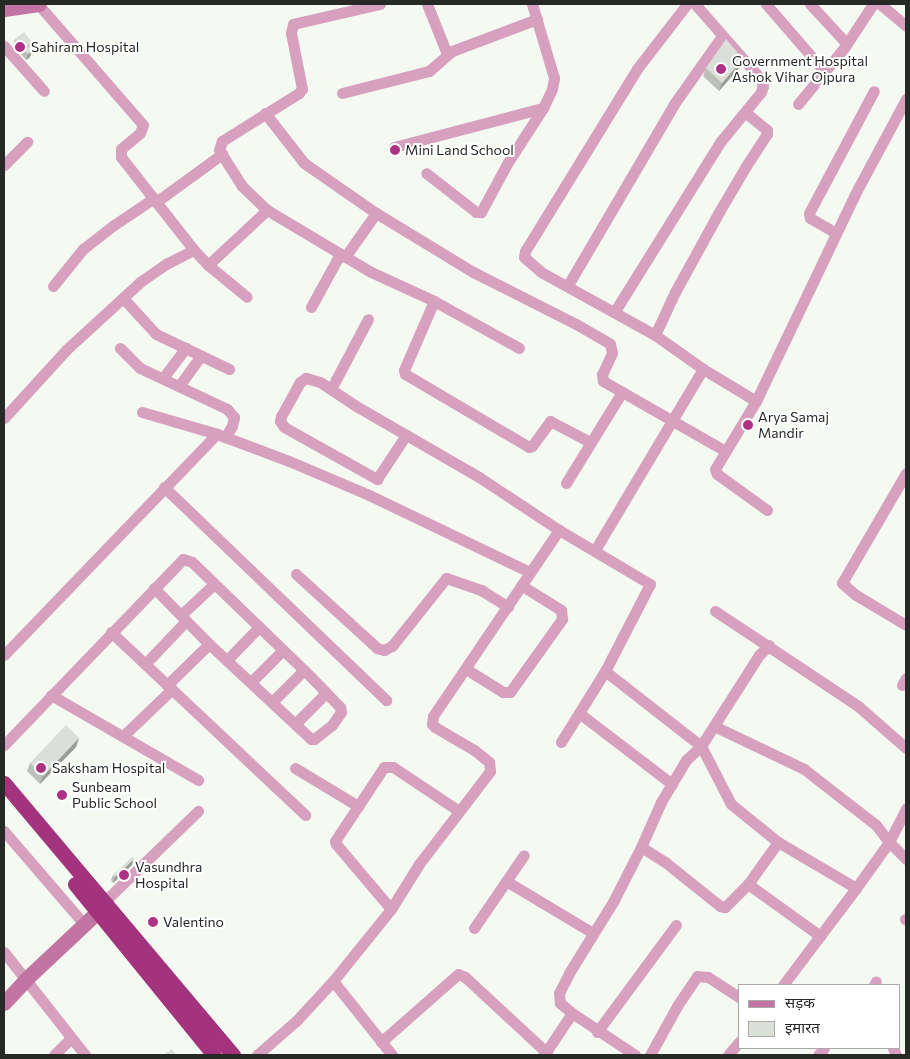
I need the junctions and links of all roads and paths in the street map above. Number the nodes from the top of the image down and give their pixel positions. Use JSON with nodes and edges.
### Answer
{"nodes":[{"id":1,"x":38,"y":4,"type":"edge"},
{"id":2,"x":380,"y":4,"type":"edge"},
{"id":3,"x":427,"y":4,"type":"edge"},
{"id":4,"x":532,"y":4,"type":"edge"},
{"id":5,"x":687,"y":4,"type":"edge"},
{"id":6,"x":696,"y":4,"type":"edge"},
{"id":7,"x":766,"y":4,"type":"edge"},
{"id":8,"x":810,"y":4,"type":"edge"},
{"id":9,"x":873,"y":4,"type":"edge"},
{"id":10,"x":880,"y":4,"type":"edge"},
{"id":11,"x":4,"y":8,"type":"edge"},
{"id":12,"x":537,"y":19,"type":"junction"},
{"id":13,"x":906,"y":26,"type":"edge"},
{"id":14,"x":722,"y":36,"type":"junction"},
{"id":15,"x":847,"y":44,"type":"junction"},
{"id":16,"x":4,"y":46,"type":"edge"},
{"id":17,"x":447,"y":54,"type":"junction"},
{"id":18,"x":824,"y":71,"type":"junction"},
{"id":19,"x":44,"y":91,"type":"dead end"},
{"id":20,"x":874,"y":92,"type":"dead end"},
{"id":21,"x":342,"y":93,"type":"dead end"},
{"id":22,"x":906,"y":98,"type":"edge"},
{"id":23,"x":798,"y":104,"type":"dead end"},
{"id":24,"x":543,"y":108,"type":"junction"},
{"id":25,"x":745,"y":112,"type":"junction"},
{"id":26,"x":265,"y":113,"type":"junction"},
{"id":27,"x":27,"y":142,"type":"dead end"},
{"id":28,"x":394,"y":147,"type":"dead end"},
{"id":29,"x":222,"y":154,"type":"junction"},
{"id":30,"x":5,"y":161,"type":"edge"},
{"id":31,"x":426,"y":173,"type":"dead end"},
{"id":32,"x":155,"y":200,"type":"junction"},
{"id":33,"x":267,"y":210,"type":"junction"},
{"id":34,"x":376,"y":213,"type":"junction"},
{"id":35,"x":836,"y":233,"type":"junction"},
{"id":36,"x":194,"y":250,"type":"junction"},
{"id":37,"x":342,"y":256,"type":"junction"},
{"id":38,"x":208,"y":265,"type":"junction"},
{"id":39,"x":568,"y":285,"type":"junction"},
{"id":40,"x":53,"y":286,"type":"dead end"},
{"id":41,"x":247,"y":297,"type":"dead end"},
{"id":42,"x":123,"y":298,"type":"junction"},
{"id":43,"x":434,"y":301,"type":"junction"},
{"id":44,"x":311,"y":307,"type":"dead end"},
{"id":45,"x":615,"y":311,"type":"junction"},
{"id":46,"x":368,"y":319,"type":"dead end"},
{"id":47,"x":655,"y":335,"type":"junction"},
{"id":48,"x":120,"y":348,"type":"dead end"},
{"id":49,"x":186,"y":348,"type":"junction"},
{"id":50,"x":519,"y":348,"type":"dead end"},
{"id":51,"x":201,"y":356,"type":"junction"},
{"id":52,"x":229,"y":369,"type":"dead end"},
{"id":53,"x":703,"y":369,"type":"junction"},
{"id":54,"x":163,"y":378,"type":"junction"},
{"id":55,"x":180,"y":386,"type":"junction"},
{"id":56,"x":331,"y":389,"type":"junction"},
{"id":57,"x":622,"y":392,"type":"junction"},
{"id":58,"x":756,"y":401,"type":"junction"},
{"id":59,"x":142,"y":412,"type":"dead end"},
{"id":60,"x":4,"y":418,"type":"edge"},
{"id":61,"x":672,"y":419,"type":"junction"},
{"id":62,"x":221,"y":436,"type":"junction"},
{"id":63,"x":406,"y":436,"type":"junction"},
{"id":64,"x":590,"y":442,"type":"junction"},
{"id":65,"x":725,"y":451,"type":"junction"},
{"id":66,"x":906,"y":473,"type":"edge"},
{"id":67,"x":566,"y":483,"type":"dead end"},
{"id":68,"x":164,"y":487,"type":"junction"},
{"id":69,"x":767,"y":510,"type":"dead end"},
{"id":70,"x":559,"y":530,"type":"junction"},
{"id":71,"x":595,"y":550,"type":"junction"},
{"id":72,"x":530,"y":572,"type":"junction"},
{"id":73,"x":296,"y":574,"type":"dead end"},
{"id":74,"x":214,"y":584,"type":"junction"},
{"id":75,"x":522,"y":585,"type":"junction"},
{"id":76,"x":154,"y":588,"type":"junction"},
{"id":77,"x":508,"y":606,"type":"junction"},
{"id":78,"x":715,"y":611,"type":"dead end"},
{"id":79,"x":184,"y":618,"type":"junction"},
{"id":80,"x":906,"y":625,"type":"edge"},
{"id":81,"x":259,"y":626,"type":"junction"},
{"id":82,"x":112,"y":632,"type":"junction"},
{"id":83,"x":209,"y":644,"type":"junction"},
{"id":84,"x":769,"y":645,"type":"junction"},
{"id":85,"x":283,"y":650,"type":"junction"},
{"id":86,"x":4,"y":655,"type":"edge"},
{"id":87,"x":227,"y":660,"type":"junction"},
{"id":88,"x":145,"y":664,"type":"junction"},
{"id":89,"x":466,"y":669,"type":"junction"},
{"id":90,"x":304,"y":670,"type":"junction"},
{"id":91,"x":605,"y":671,"type":"junction"},
{"id":92,"x":251,"y":682,"type":"junction"},
{"id":93,"x":169,"y":687,"type":"junction"},
{"id":94,"x":326,"y":692,"type":"junction"},
{"id":95,"x":51,"y":695,"type":"junction"},
{"id":96,"x":386,"y":700,"type":"dead end"},
{"id":97,"x":272,"y":702,"type":"junction"},
{"id":98,"x":578,"y":713,"type":"junction"},
{"id":99,"x":295,"y":724,"type":"junction"},
{"id":100,"x":714,"y":726,"type":"junction"},
{"id":101,"x":123,"y":736,"type":"junction"},
{"id":102,"x":561,"y":742,"type":"dead end"},
{"id":103,"x":4,"y":745,"type":"edge"},
{"id":104,"x":700,"y":746,"type":"junction"},
{"id":105,"x":906,"y":748,"type":"edge"},
{"id":106,"x":295,"y":768,"type":"dead end"},
{"id":107,"x":198,"y":780,"type":"dead end"},
{"id":108,"x":4,"y":783,"type":"edge"},
{"id":109,"x":672,"y":784,"type":"junction"},
{"id":110,"x":4,"y":798,"type":"edge"},
{"id":111,"x":358,"y":806,"type":"junction"},
{"id":112,"x":906,"y":808,"type":"edge"},
{"id":113,"x":198,"y":811,"type":"dead end"},
{"id":114,"x":460,"y":811,"type":"junction"},
{"id":115,"x":305,"y":816,"type":"dead end"},
{"id":116,"x":4,"y":831,"type":"edge"},
{"id":117,"x":778,"y":842,"type":"junction"},
{"id":118,"x":889,"y":842,"type":"junction"},
{"id":119,"x":641,"y":847,"type":"junction"},
{"id":120,"x":524,"y":855,"type":"dead end"},
{"id":121,"x":906,"y":860,"type":"edge"},
{"id":122,"x":506,"y":881,"type":"junction"},
{"id":123,"x":748,"y":884,"type":"junction"},
{"id":124,"x":856,"y":888,"type":"junction"},
{"id":125,"x":102,"y":906,"type":"junction"},
{"id":126,"x":391,"y":909,"type":"junction"},
{"id":127,"x":84,"y":924,"type":"junction"},
{"id":128,"x":676,"y":925,"type":"dead end"},
{"id":129,"x":474,"y":928,"type":"dead end"},
{"id":130,"x":593,"y":933,"type":"junction"},
{"id":131,"x":820,"y":936,"type":"junction"},
{"id":132,"x":4,"y":952,"type":"edge"},
{"id":133,"x":26,"y":979,"type":"junction"},
{"id":134,"x":334,"y":981,"type":"junction"},
{"id":135,"x":784,"y":984,"type":"edge"},
{"id":136,"x":738,"y":997,"type":"edge"},
{"id":137,"x":4,"y":1003,"type":"edge"},
{"id":138,"x":572,"y":1013,"type":"junction"},
{"id":139,"x":597,"y":1032,"type":"junction"},
{"id":140,"x":71,"y":1038,"type":"junction"},
{"id":141,"x":381,"y":1042,"type":"junction"},
{"id":142,"x":738,"y":1043,"type":"edge"},
{"id":143,"x":545,"y":1054,"type":"edge"},
{"id":144,"x":54,"y":1055,"type":"edge"},
{"id":145,"x":85,"y":1055,"type":"edge"},
{"id":146,"x":214,"y":1055,"type":"edge"},
{"id":147,"x":233,"y":1055,"type":"edge"},
{"id":148,"x":257,"y":1055,"type":"edge"},
{"id":149,"x":392,"y":1055,"type":"edge"},
{"id":150,"x":634,"y":1055,"type":"edge"},
{"id":151,"x":650,"y":1055,"type":"edge"},
{"id":152,"x":728,"y":1055,"type":"edge"}],
"edges":[{"from":1,"to":11,"type":"street"},
{"from":1,"to":32,"type":"street"},
{"from":2,"to":26,"type":"street"},
{"from":3,"to":17,"type":"street"},
{"from":4,"to":12,"type":"street"},
{"from":5,"to":39,"type":"street"},
{"from":6,"to":14,"type":"street"},
{"from":7,"to":18,"type":"street"},
{"from":8,"to":15,"type":"street"},
{"from":9,"to":15,"type":"street"},
{"from":10,"to":13,"type":"street"},
{"from":12,"to":17,"type":"street"},
{"from":12,"to":24,"type":"street"},
{"from":14,"to":25,"type":"street"},
{"from":14,"to":39,"type":"street"},
{"from":15,"to":18,"type":"street"},
{"from":16,"to":19,"type":"street"},
{"from":17,"to":21,"type":"street"},
{"from":18,"to":23,"type":"street"},
{"from":20,"to":35,"type":"street"},
{"from":22,"to":35,"type":"street"},
{"from":24,"to":28,"type":"street"},
{"from":24,"to":31,"type":"street"},
{"from":25,"to":45,"type":"street"},
{"from":25,"to":47,"type":"street"},
{"from":26,"to":29,"type":"street"},
{"from":26,"to":34,"type":"street"},
{"from":27,"to":30,"type":"street"},
{"from":29,"to":32,"type":"street"},
{"from":29,"to":33,"type":"street"},
{"from":32,"to":36,"type":"street"},
{"from":32,"to":40,"type":"street"},
{"from":33,"to":37,"type":"street"},
{"from":33,"to":38,"type":"street"},
{"from":34,"to":37,"type":"street"},
{"from":34,"to":57,"type":"street"},
{"from":35,"to":58,"type":"street"},
{"from":36,"to":38,"type":"street"},
{"from":36,"to":42,"type":"street"},
{"from":37,"to":43,"type":"street"},
{"from":37,"to":44,"type":"street"},
{"from":38,"to":41,"type":"street"},
{"from":39,"to":45,"type":"street"},
{"from":42,"to":49,"type":"street"},
{"from":42,"to":60,"type":"street"},
{"from":43,"to":50,"type":"street"},
{"from":43,"to":64,"type":"street"},
{"from":45,"to":47,"type":"street"},
{"from":46,"to":56,"type":"street"},
{"from":47,"to":53,"type":"street"},
{"from":48,"to":54,"type":"street"},
{"from":49,"to":51,"type":"street"},
{"from":49,"to":54,"type":"street"},
{"from":51,"to":52,"type":"street"},
{"from":51,"to":55,"type":"street"},
{"from":53,"to":58,"type":"street"},
{"from":53,"to":61,"type":"street"},
{"from":54,"to":55,"type":"street"},
{"from":55,"to":62,"type":"street"},
{"from":56,"to":63,"type":"street"},
{"from":56,"to":63,"type":"street"},
{"from":57,"to":61,"type":"street"},
{"from":57,"to":64,"type":"street"},
{"from":58,"to":65,"type":"street"},
{"from":59,"to":62,"type":"street"},
{"from":61,"to":65,"type":"street"},
{"from":61,"to":71,"type":"street"},
{"from":62,"to":68,"type":"street"},
{"from":62,"to":72,"type":"street"},
{"from":63,"to":70,"type":"street"},
{"from":64,"to":67,"type":"street"},
{"from":65,"to":69,"type":"street"},
{"from":66,"to":80,"type":"street"},
{"from":68,"to":86,"type":"street"},
{"from":68,"to":96,"type":"street"},
{"from":70,"to":71,"type":"street"},
{"from":70,"to":72,"type":"street"},
{"from":71,"to":91,"type":"street"},
{"from":72,"to":75,"type":"street"},
{"from":73,"to":77,"type":"street"},
{"from":74,"to":76,"type":"street"},
{"from":74,"to":79,"type":"street"},
{"from":74,"to":81,"type":"street"},
{"from":75,"to":77,"type":"street"},
{"from":75,"to":89,"type":"street"},
{"from":76,"to":79,"type":"street"},
{"from":76,"to":82,"type":"street"},
{"from":77,"to":89,"type":"street"},
{"from":78,"to":84,"type":"street"},
{"from":79,"to":83,"type":"street"},
{"from":79,"to":88,"type":"street"},
{"from":81,"to":85,"type":"street"},
{"from":81,"to":87,"type":"street"},
{"from":82,"to":88,"type":"street"},
{"from":82,"to":95,"type":"street"},
{"from":83,"to":87,"type":"street"},
{"from":83,"to":93,"type":"street"},
{"from":84,"to":100,"type":"street"},
{"from":84,"to":105,"type":"street"},
{"from":85,"to":90,"type":"street"},
{"from":85,"to":92,"type":"street"},
{"from":87,"to":92,"type":"street"},
{"from":88,"to":93,"type":"street"},
{"from":89,"to":114,"type":"street"},
{"from":90,"to":94,"type":"street"},
{"from":90,"to":97,"type":"street"},
{"from":91,"to":98,"type":"street"},
{"from":91,"to":104,"type":"street"},
{"from":92,"to":97,"type":"street"},
{"from":93,"to":101,"type":"street"},
{"from":93,"to":115,"type":"street"},
{"from":94,"to":99,"type":"street"},
{"from":94,"to":99,"type":"street"},
{"from":95,"to":101,"type":"street"},
{"from":95,"to":103,"type":"street"},
{"from":97,"to":99,"type":"street"},
{"from":98,"to":102,"type":"street"},
{"from":98,"to":109,"type":"street"},
{"from":100,"to":104,"type":"street"},
{"from":100,"to":118,"type":"street"},
{"from":101,"to":107,"type":"street"},
{"from":104,"to":109,"type":"street"},
{"from":104,"to":117,"type":"street"},
{"from":106,"to":111,"type":"street"},
{"from":108,"to":125,"type":"highway"},
{"from":109,"to":119,"type":"street"},
{"from":110,"to":125,"type":"highway"},
{"from":111,"to":114,"type":"street"},
{"from":111,"to":126,"type":"street"},
{"from":112,"to":118,"type":"street"},
{"from":113,"to":125,"type":"street"},
{"from":114,"to":126,"type":"street"},
{"from":116,"to":127,"type":"street"},
{"from":117,"to":123,"type":"street"},
{"from":117,"to":124,"type":"street"},
{"from":118,"to":121,"type":"street"},
{"from":118,"to":124,"type":"street"},
{"from":119,"to":123,"type":"street"},
{"from":119,"to":130,"type":"street"},
{"from":120,"to":122,"type":"street"},
{"from":122,"to":129,"type":"street"},
{"from":122,"to":130,"type":"street"},
{"from":123,"to":131,"type":"street"},
{"from":124,"to":131,"type":"street"},
{"from":125,"to":127,"type":"street"},
{"from":125,"to":146,"type":"highway"},
{"from":125,"to":147,"type":"highway"},
{"from":126,"to":134,"type":"street"},
{"from":127,"to":133,"type":"street"},
{"from":128,"to":139,"type":"street"},
{"from":130,"to":138,"type":"street"},
{"from":131,"to":135,"type":"street"},
{"from":132,"to":133,"type":"street"},
{"from":133,"to":137,"type":"street"},
{"from":133,"to":140,"type":"street"},
{"from":134,"to":141,"type":"street"},
{"from":134,"to":148,"type":"street"},
{"from":136,"to":151,"type":"street"},
{"from":138,"to":139,"type":"street"},
{"from":138,"to":143,"type":"street"},
{"from":139,"to":150,"type":"street"},
{"from":140,"to":144,"type":"street"},
{"from":140,"to":145,"type":"street"},
{"from":141,"to":143,"type":"street"},
{"from":141,"to":149,"type":"street"},
{"from":142,"to":152,"type":"street"}]}
